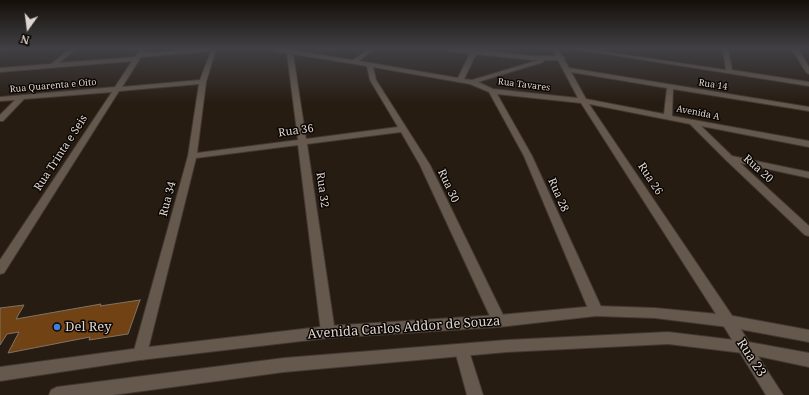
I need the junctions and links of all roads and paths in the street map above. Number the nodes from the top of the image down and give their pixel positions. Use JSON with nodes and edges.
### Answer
{"nodes":[{"id":1,"x":34,"y":67,"type":"edge"},
{"id":2,"x":130,"y":67,"type":"edge"},
{"id":3,"x":208,"y":67,"type":"edge"},
{"id":4,"x":292,"y":67,"type":"edge"},
{"id":5,"x":370,"y":67,"type":"edge"},
{"id":6,"x":379,"y":67,"type":"edge"},
{"id":7,"x":466,"y":67,"type":"edge"},
{"id":8,"x":521,"y":67,"type":"edge"},
{"id":9,"x":705,"y":67,"type":"edge"},
{"id":10,"x":729,"y":67,"type":"edge"},
{"id":11,"x":0,"y":70,"type":"edge"},
{"id":12,"x":567,"y":70,"type":"joint"},
{"id":13,"x":729,"y":71,"type":"junction"},
{"id":14,"x":460,"y":80,"type":"junction"},
{"id":15,"x":203,"y":82,"type":"junction"},
{"id":16,"x":472,"y":82,"type":"junction"},
{"id":17,"x":809,"y":84,"type":"edge"},
{"id":18,"x":670,"y":87,"type":"junction"},
{"id":19,"x":116,"y":90,"type":"junction"},
{"id":20,"x":492,"y":91,"type":"junction"},
{"id":21,"x":22,"y":97,"type":"junction"},
{"id":22,"x":0,"y":99,"type":"edge"},
{"id":23,"x":583,"y":101,"type":"junction"},
{"id":24,"x":809,"y":109,"type":"edge"},
{"id":25,"x":668,"y":117,"type":"junction"},
{"id":26,"x":0,"y":119,"type":"edge"},
{"id":27,"x":693,"y":122,"type":"junction"},
{"id":28,"x":402,"y":129,"type":"junction"},
{"id":29,"x":303,"y":141,"type":"junction"},
{"id":30,"x":809,"y":144,"type":"edge"},
{"id":31,"x":192,"y":156,"type":"junction"},
{"id":32,"x":728,"y":158,"type":"junction"},
{"id":33,"x":809,"y":175,"type":"edge"},
{"id":34,"x":809,"y":232,"type":"edge"},
{"id":35,"x":0,"y":270,"type":"edge"},
{"id":36,"x":596,"y":311,"type":"junction"},
{"id":37,"x":499,"y":321,"type":"junction"},
{"id":38,"x":728,"y":321,"type":"junction"},
{"id":39,"x":328,"y":332,"type":"junction"},
{"id":40,"x":809,"y":336,"type":"edge"},
{"id":41,"x":743,"y":347,"type":"junction"},
{"id":42,"x":462,"y":351,"type":"junction"},
{"id":43,"x":140,"y":354,"type":"junction"},
{"id":44,"x":809,"y":360,"type":"edge"},
{"id":45,"x":0,"y":374,"type":"edge"},
{"id":46,"x":57,"y":395,"type":"edge"},
{"id":47,"x":475,"y":395,"type":"edge"},
{"id":48,"x":775,"y":395,"type":"edge"}],
"edges":[{"from":1,"to":11,"type":"street"},
{"from":2,"to":19,"type":"street","name":"Rua Trinta e Seis"},
{"from":3,"to":15,"type":"street","name":"Rua 34"},
{"from":4,"to":29,"type":"street","name":"Rua 32"},
{"from":5,"to":28,"type":"street","name":"Rua 30"},
{"from":6,"to":14,"type":"street","name":"Rua Tavares"},
{"from":7,"to":14,"type":"street"},
{"from":8,"to":16,"type":"street"},
{"from":9,"to":13,"type":"street"},
{"from":10,"to":13,"type":"street"},
{"from":12,"to":18,"type":"street","name":"Rua 14"},
{"from":12,"to":23,"type":"street","name":"Rua 26"},
{"from":13,"to":17,"type":"street"},
{"from":14,"to":16,"type":"street","name":"Rua Tavares"},
{"from":15,"to":19,"type":"street","name":"Rua Quarenta e Oito"},
{"from":15,"to":31,"type":"street","name":"Rua 34"},
{"from":16,"to":20,"type":"street","name":"Rua Tavares"},
{"from":18,"to":24,"type":"street","name":"Rua 14"},
{"from":18,"to":25,"type":"street"},
{"from":19,"to":21,"type":"street","name":"Rua Quarenta e Oito"},
{"from":19,"to":35,"type":"street","name":"Rua Trinta e Seis"},
{"from":20,"to":23,"type":"street","name":"Rua Tavares"},
{"from":20,"to":36,"type":"street","name":"Rua 28"},
{"from":21,"to":22,"type":"street","name":"Rua Quarenta e Oito"},
{"from":21,"to":26,"type":"street"},
{"from":23,"to":25,"type":"street","name":"Avenida A"},
{"from":23,"to":38,"type":"street","name":"Rua 26"},
{"from":25,"to":27,"type":"street","name":"Avenida A"},
{"from":27,"to":30,"type":"street","name":"Avenida A"},
{"from":27,"to":32,"type":"street","name":"Rua 20"},
{"from":28,"to":29,"type":"street","name":"Rua 36"},
{"from":28,"to":37,"type":"street","name":"Rua 30"},
{"from":29,"to":31,"type":"street","name":"Rua 36"},
{"from":29,"to":39,"type":"street","name":"Rua 32"},
{"from":31,"to":43,"type":"street","name":"Rua 34"},
{"from":32,"to":33,"type":"street"},
{"from":32,"to":34,"type":"street","name":"Rua 20"},
{"from":36,"to":37,"type":"street","name":"Avenida Carlos Addor de Souza"},
{"from":36,"to":38,"type":"street","name":"Avenida Carlos Addor de Souza"},
{"from":37,"to":39,"type":"street","name":"Avenida Carlos Addor de Souza"},
{"from":38,"to":40,"type":"street","name":"Avenida Carlos Addor de Souza"},
{"from":38,"to":41,"type":"street","name":"Rua 23"},
{"from":39,"to":43,"type":"street","name":"Avenida Carlos Addor de Souza"},
{"from":41,"to":42,"type":"street"},
{"from":41,"to":44,"type":"street"},
{"from":41,"to":48,"type":"street","name":"Rua 23"},
{"from":42,"to":46,"type":"street"},
{"from":42,"to":47,"type":"street"},
{"from":43,"to":45,"type":"street","name":"Avenida Carlos Addor de Souza"}]}
